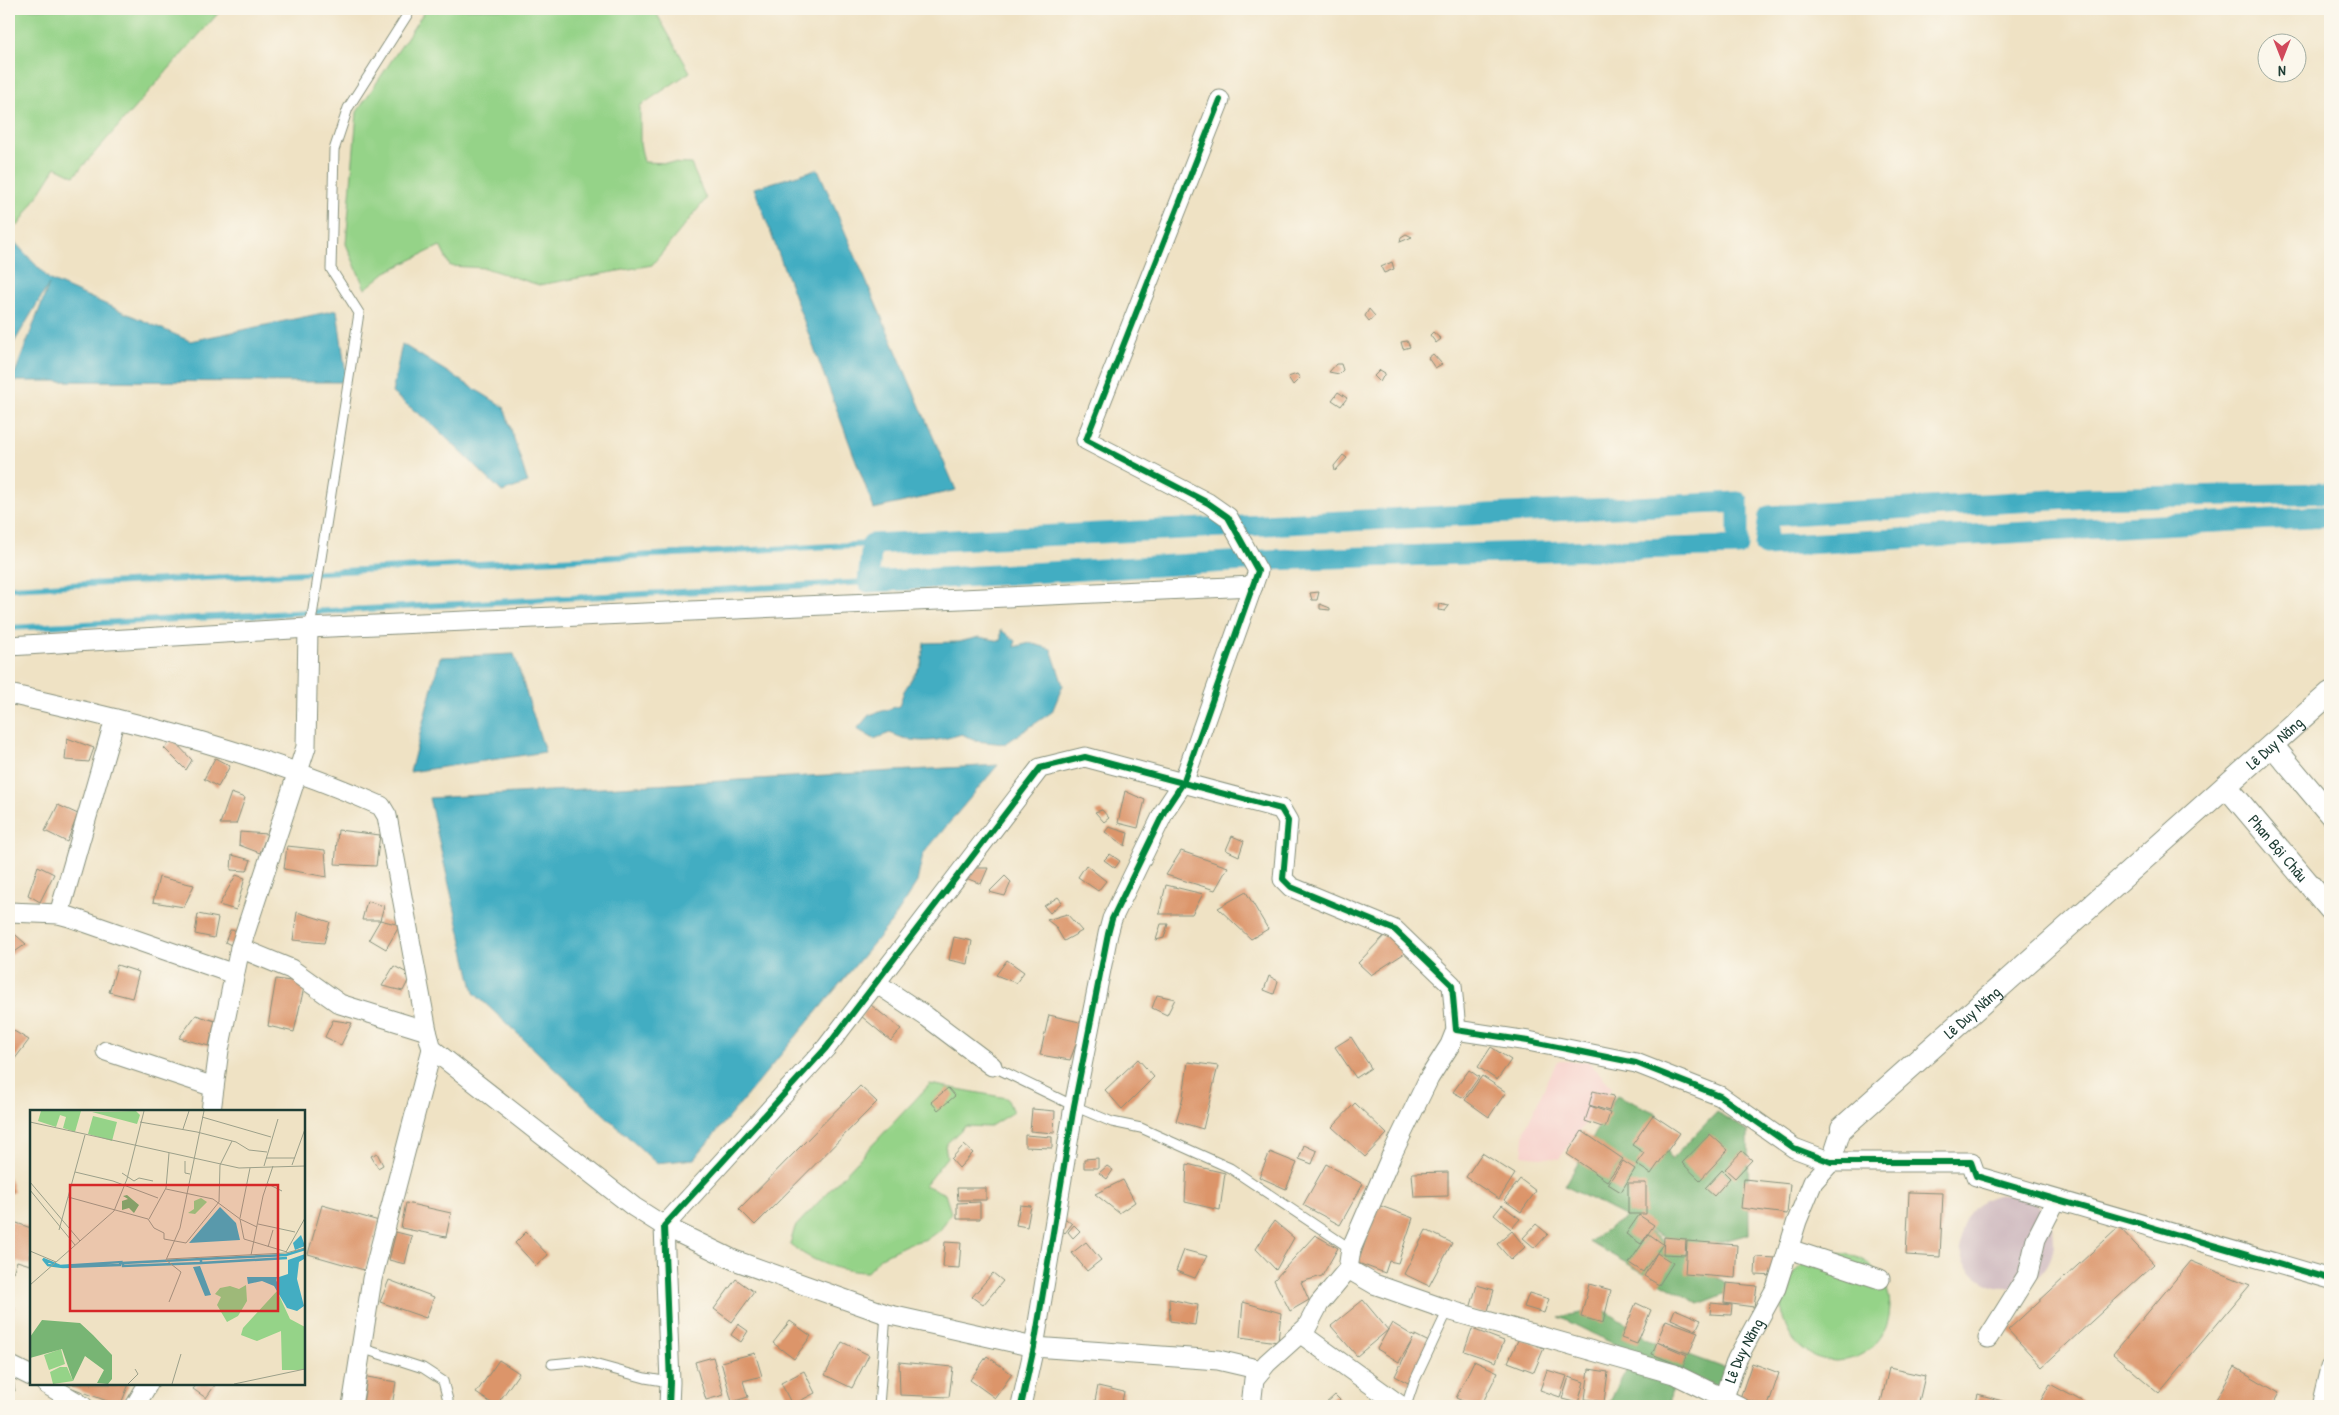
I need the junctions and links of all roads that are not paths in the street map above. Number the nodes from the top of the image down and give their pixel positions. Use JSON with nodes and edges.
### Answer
{"nodes":[{"id":1,"x":411,"y":9,"type":"edge"},
{"id":2,"x":1220,"y":100,"type":"dead end"},
{"id":3,"x":1256,"y":578,"type":"junction"},
{"id":4,"x":310,"y":622,"type":"junction"},
{"id":5,"x":9,"y":646,"type":"edge"},
{"id":6,"x":2330,"y":693,"type":"edge"},
{"id":7,"x":9,"y":694,"type":"edge"},
{"id":8,"x":115,"y":719,"type":"junction"},
{"id":9,"x":2272,"y":745,"type":"junction"},
{"id":10,"x":297,"y":772,"type":"junction"},
{"id":11,"x":1183,"y":784,"type":"junction"},
{"id":12,"x":2226,"y":786,"type":"junction"},
{"id":13,"x":2330,"y":814,"type":"edge"},
{"id":14,"x":2330,"y":909,"type":"edge"},
{"id":15,"x":9,"y":912,"type":"edge"},
{"id":16,"x":59,"y":914,"type":"junction"},
{"id":17,"x":240,"y":948,"type":"junction"},
{"id":18,"x":234,"y":974,"type":"junction"},
{"id":19,"x":876,"y":983,"type":"junction"},
{"id":20,"x":1456,"y":1030,"type":"junction"},
{"id":21,"x":427,"y":1031,"type":"junction"},
{"id":22,"x":432,"y":1049,"type":"junction"},
{"id":23,"x":106,"y":1051,"type":"dead end"},
{"id":24,"x":992,"y":1066,"type":"joint"},
{"id":25,"x":214,"y":1087,"type":"junction"},
{"id":26,"x":1074,"y":1106,"type":"junction"},
{"id":27,"x":211,"y":1110,"type":"edge"},
{"id":28,"x":1842,"y":1128,"type":"joint"},
{"id":29,"x":1831,"y":1162,"type":"junction"},
{"id":30,"x":2056,"y":1200,"type":"junction"},
{"id":31,"x":664,"y":1226,"type":"junction"},
{"id":32,"x":1351,"y":1249,"type":"junction"},
{"id":33,"x":1789,"y":1249,"type":"junction"},
{"id":34,"x":1348,"y":1269,"type":"junction"},
{"id":35,"x":1880,"y":1279,"type":"dead end"},
{"id":36,"x":2330,"y":1279,"type":"edge"},
{"id":37,"x":1448,"y":1310,"type":"junction"},
{"id":38,"x":886,"y":1314,"type":"junction"},
{"id":39,"x":1300,"y":1334,"type":"junction"},
{"id":40,"x":1988,"y":1338,"type":"dead end"},
{"id":41,"x":361,"y":1348,"type":"junction"},
{"id":42,"x":1034,"y":1348,"type":"junction"},
{"id":43,"x":552,"y":1364,"type":"dead end"},
{"id":44,"x":9,"y":1365,"type":"edge"},
{"id":45,"x":2330,"y":1368,"type":"edge"},
{"id":46,"x":1262,"y":1370,"type":"junction"},
{"id":47,"x":30,"y":1376,"type":"edge"},
{"id":48,"x":670,"y":1382,"type":"junction"},
{"id":49,"x":48,"y":1385,"type":"edge"},
{"id":50,"x":147,"y":1385,"type":"edge"},
{"id":51,"x":448,"y":1400,"type":"dead end"},
{"id":52,"x":1728,"y":1404,"type":"edge"},
{"id":53,"x":83,"y":1406,"type":"edge"},
{"id":54,"x":136,"y":1406,"type":"edge"},
{"id":55,"x":352,"y":1406,"type":"edge"},
{"id":56,"x":669,"y":1406,"type":"edge"},
{"id":57,"x":878,"y":1406,"type":"edge"},
{"id":58,"x":1021,"y":1406,"type":"edge"},
{"id":59,"x":1251,"y":1406,"type":"edge"},
{"id":60,"x":1401,"y":1406,"type":"edge"},
{"id":61,"x":1406,"y":1406,"type":"edge"},
{"id":62,"x":2321,"y":1406,"type":"edge"}],
"edges":[{"from":1,"to":4,"type":"lane"},
{"from":2,"to":3,"type":"street"},
{"from":3,"to":4,"type":"street"},
{"from":3,"to":11,"type":"street"},
{"from":4,"to":5,"type":"street"},
{"from":4,"to":10,"type":"street"},
{"from":6,"to":9,"type":"street","name":"Lê Duy Năng"},
{"from":7,"to":8,"type":"street"},
{"from":8,"to":10,"type":"street"},
{"from":8,"to":16,"type":"street"},
{"from":9,"to":12,"type":"street","name":"Lê Duy Năng"},
{"from":9,"to":13,"type":"street"},
{"from":10,"to":17,"type":"street"},
{"from":10,"to":21,"type":"street"},
{"from":11,"to":19,"type":"street"},
{"from":11,"to":20,"type":"street"},
{"from":11,"to":26,"type":"street"},
{"from":12,"to":14,"type":"street","name":"Phan Bội Châu"},
{"from":12,"to":28,"type":"street","name":"Lê Duy Năng"},
{"from":15,"to":16,"type":"street"},
{"from":16,"to":18,"type":"street"},
{"from":17,"to":18,"type":"street"},
{"from":17,"to":21,"type":"street"},
{"from":18,"to":25,"type":"street"},
{"from":19,"to":24,"type":"street"},
{"from":19,"to":31,"type":"street"},
{"from":20,"to":29,"type":"street"},
{"from":20,"to":32,"type":"street"},
{"from":21,"to":22,"type":"street"},
{"from":22,"to":31,"type":"street"},
{"from":22,"to":41,"type":"street"},
{"from":23,"to":25,"type":"street"},
{"from":24,"to":26,"type":"lane"},
{"from":25,"to":27,"type":"street"},
{"from":26,"to":32,"type":"lane"},
{"from":26,"to":42,"type":"street"},
{"from":28,"to":29,"type":"street","name":"Lê Duy Năng"},
{"from":29,"to":30,"type":"street"},
{"from":29,"to":33,"type":"street","name":"Lê Duy Năng"},
{"from":30,"to":36,"type":"street"},
{"from":30,"to":40,"type":"street"},
{"from":31,"to":38,"type":"street"},
{"from":31,"to":48,"type":"street"},
{"from":32,"to":34,"type":"street"},
{"from":33,"to":35,"type":"street"},
{"from":33,"to":52,"type":"street","name":"Lê Duy Năng"},
{"from":34,"to":37,"type":"street"},
{"from":34,"to":39,"type":"street"},
{"from":37,"to":52,"type":"street"},
{"from":37,"to":61,"type":"lane"},
{"from":38,"to":42,"type":"street"},
{"from":38,"to":57,"type":"lane"},
{"from":39,"to":46,"type":"street"},
{"from":39,"to":60,"type":"street"},
{"from":41,"to":51,"type":"lane"},
{"from":41,"to":55,"type":"street"},
{"from":42,"to":46,"type":"street"},
{"from":42,"to":58,"type":"street"},
{"from":43,"to":48,"type":"lane"},
{"from":44,"to":47,"type":"street"},
{"from":45,"to":62,"type":"street"},
{"from":46,"to":59,"type":"street"},
{"from":48,"to":56,"type":"street"},
{"from":49,"to":53,"type":"street"},
{"from":50,"to":54,"type":"street"}]}
